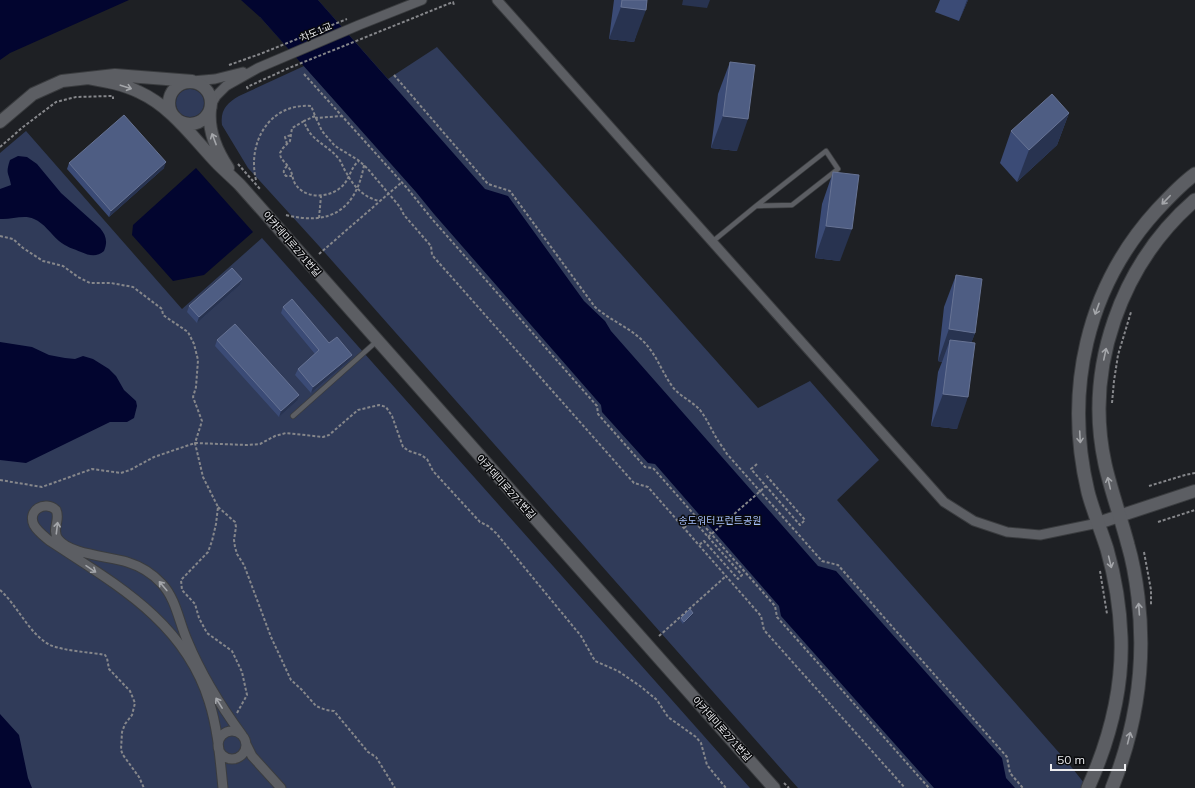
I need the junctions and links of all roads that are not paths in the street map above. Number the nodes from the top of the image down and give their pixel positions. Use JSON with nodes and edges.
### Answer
{"nodes":[{"id":1,"x":422,"y":0,"type":"edge"},
{"id":2,"x":497,"y":0,"type":"edge"},
{"id":3,"x":258,"y":68,"type":"junction"},
{"id":4,"x":88,"y":78,"type":"junction"},
{"id":5,"x":192,"y":81,"type":"junction"},
{"id":6,"x":211,"y":107,"type":"junction"},
{"id":7,"x":177,"y":120,"type":"junction"},
{"id":8,"x":0,"y":122,"type":"edge"},
{"id":9,"x":1195,"y":174,"type":"edge"},
{"id":10,"x":240,"y":185,"type":"junction"},
{"id":11,"x":1195,"y":200,"type":"edge"},
{"id":12,"x":756,"y":206,"type":"junction"},
{"id":13,"x":712,"y":242,"type":"junction"},
{"id":14,"x":377,"y":341,"type":"junction"},
{"id":15,"x":293,"y":416,"type":"dead end"},
{"id":16,"x":1195,"y":491,"type":"edge"},
{"id":17,"x":1119,"y":516,"type":"junction"},
{"id":18,"x":1098,"y":523,"type":"junction"},
{"id":19,"x":242,"y":735,"type":"junction"},
{"id":20,"x":246,"y":743,"type":"junction"},
{"id":21,"x":218,"y":746,"type":"junction"},
{"id":22,"x":242,"y":756,"type":"junction"},
{"id":23,"x":252,"y":756,"type":"junction"},
{"id":24,"x":229,"y":759,"type":"junction"},
{"id":25,"x":221,"y":772,"type":"junction"},
{"id":26,"x":223,"y":788,"type":"edge"},
{"id":27,"x":281,"y":788,"type":"edge"},
{"id":28,"x":774,"y":788,"type":"edge"},
{"id":29,"x":1088,"y":788,"type":"edge"},
{"id":30,"x":1112,"y":788,"type":"edge"}],
"edges":[{"from":1,"to":3,"type":"street","name":"차도1교"},
{"from":2,"to":13,"type":"street"},
{"from":3,"to":5,"type":"street"},
{"from":3,"to":6,"type":"street"},
{"from":4,"to":5,"type":"street"},
{"from":4,"to":7,"type":"street","one_way":true},
{"from":4,"to":8,"type":"street"},
{"from":5,"to":6,"type":"street"},
{"from":5,"to":7,"type":"street"},
{"from":6,"to":7,"type":"street"},
{"from":10,"to":6,"type":"street","one_way":true},
{"from":7,"to":10,"type":"street"},
{"from":9,"to":18,"type":"main road","one_way":true},
{"from":10,"to":14,"type":"street","name":"아카데미로271번길"},
{"from":17,"to":11,"type":"main road","one_way":true},
{"from":12,"to":12,"type":"lane"},
{"from":12,"to":13,"type":"lane"},
{"from":13,"to":18,"type":"street"},
{"from":14,"to":15,"type":"lane"},
{"from":14,"to":28,"type":"street","name":"아카데미로271번길"},
{"from":16,"to":17,"type":"street"},
{"from":17,"to":18,"type":"street"},
{"from":30,"to":17,"type":"main road","one_way":true},
{"from":18,"to":29,"type":"main road","one_way":true},
{"from":19,"to":20,"type":"street"},
{"from":19,"to":21,"type":"street"},
{"from":19,"to":21,"type":"street","one_way":true},
{"from":20,"to":22,"type":"street"},
{"from":20,"to":23,"type":"street"},
{"from":21,"to":24,"type":"street"},
{"from":21,"to":25,"type":"street"},
{"from":22,"to":23,"type":"street"},
{"from":22,"to":24,"type":"street"},
{"from":23,"to":27,"type":"street"},
{"from":24,"to":25,"type":"street"},
{"from":25,"to":26,"type":"street"}]}
